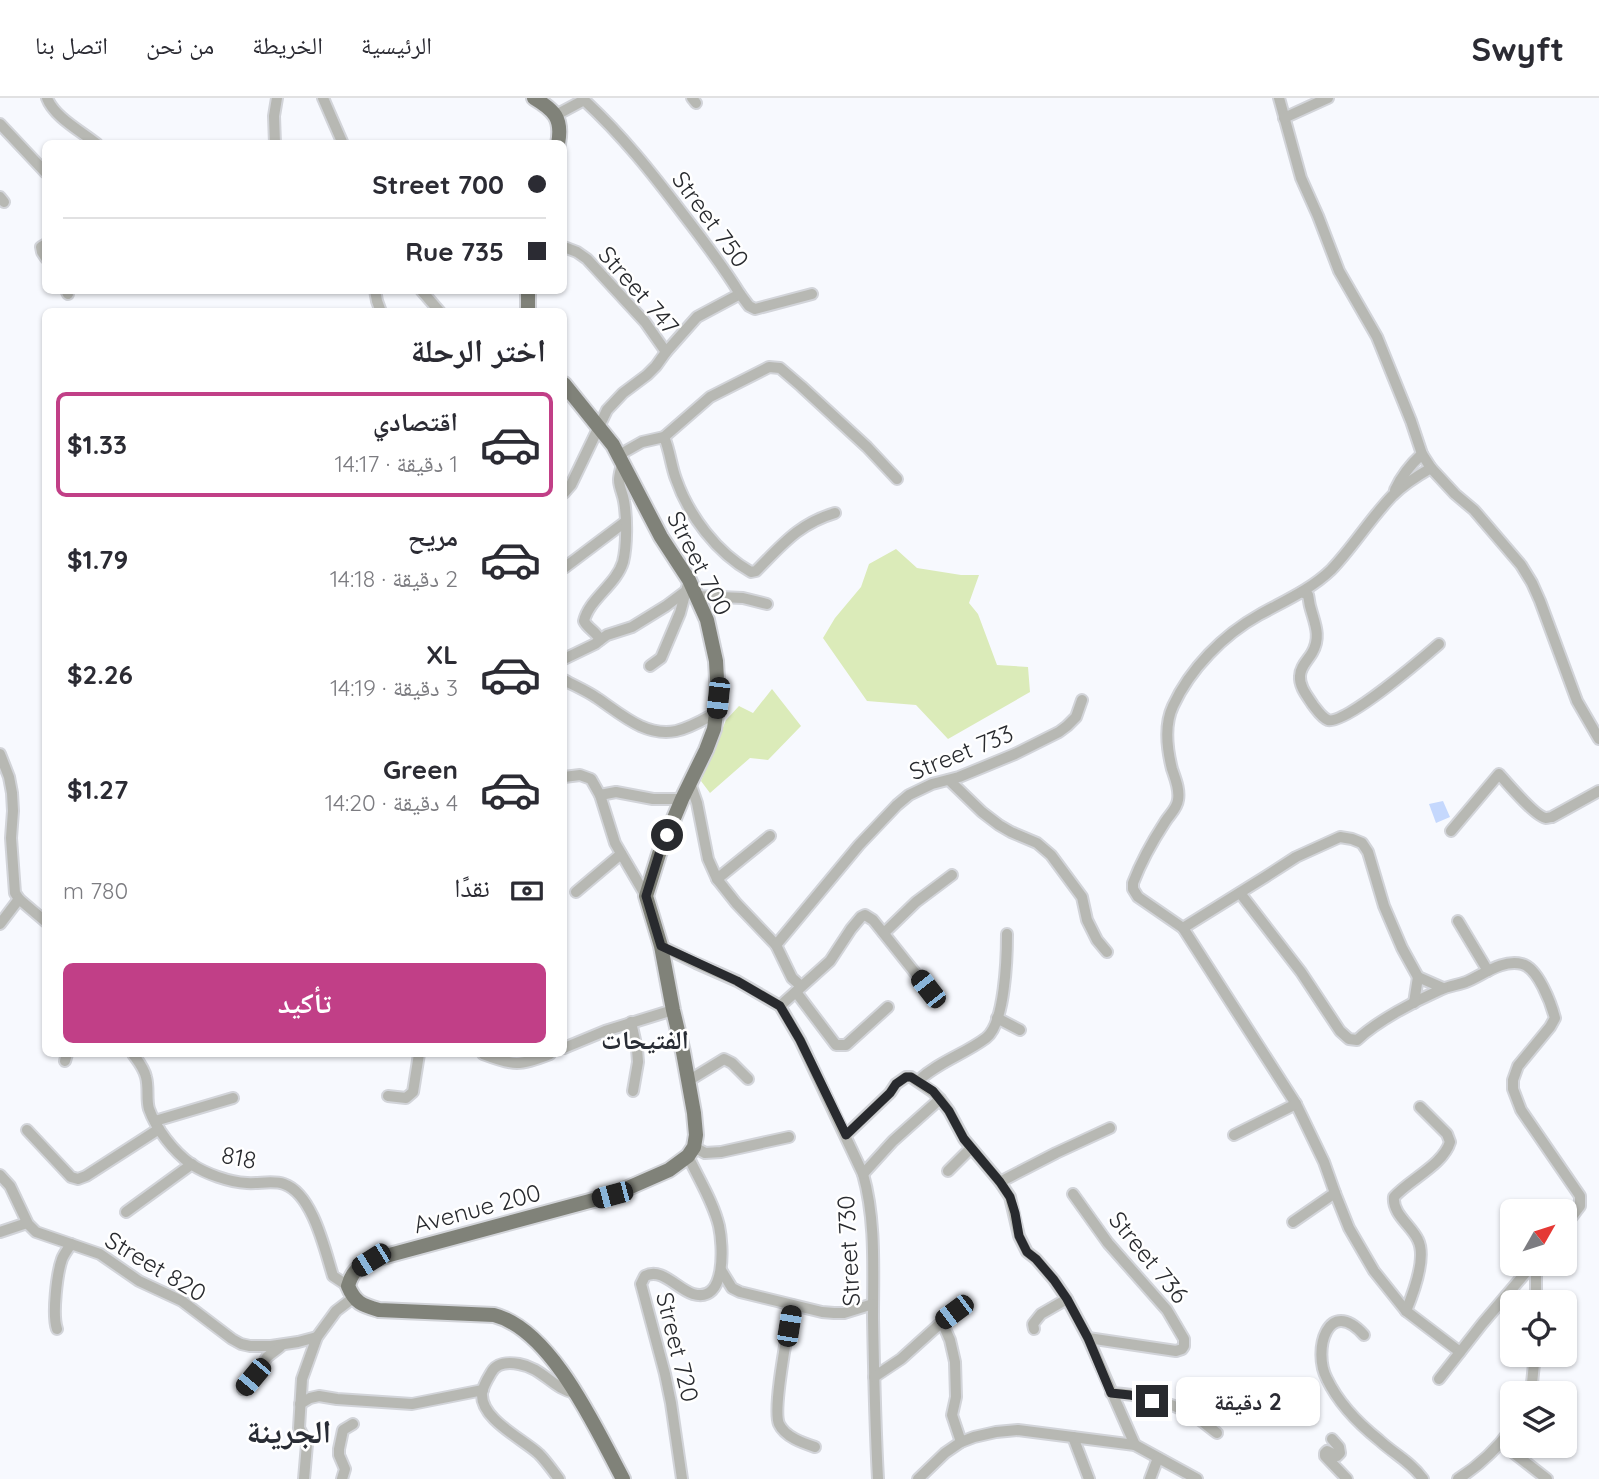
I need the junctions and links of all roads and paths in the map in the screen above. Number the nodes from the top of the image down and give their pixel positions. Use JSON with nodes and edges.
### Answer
{"nodes":[{"id":1,"x":47,"y":98,"type":"edge"},
{"id":2,"x":276,"y":98,"type":"edge"},
{"id":3,"x":323,"y":98,"type":"edge"},
{"id":4,"x":534,"y":98,"type":"edge"},
{"id":5,"x":1279,"y":98,"type":"edge"},
{"id":6,"x":1328,"y":98,"type":"edge"},
{"id":7,"x":583,"y":99,"type":"edge"},
{"id":8,"x":556,"y":115,"type":"junction"},
{"id":9,"x":1284,"y":118,"type":"junction"},
{"id":10,"x":0,"y":124,"type":"edge"},
{"id":11,"x":91,"y":140,"type":"edge"},
{"id":12,"x":275,"y":140,"type":"edge"},
{"id":13,"x":343,"y":140,"type":"edge"},
{"id":14,"x":559,"y":140,"type":"edge"},
{"id":15,"x":42,"y":169,"type":"edge"},
{"id":16,"x":567,"y":248,"type":"edge"},
{"id":17,"x":424,"y":294,"type":"edge"},
{"id":18,"x":740,"y":294,"type":"junction"},
{"id":19,"x":812,"y":294,"type":"dead end"},
{"id":20,"x":437,"y":308,"type":"edge"},
{"id":21,"x":666,"y":352,"type":"junction"},
{"id":22,"x":567,"y":388,"type":"edge"},
{"id":23,"x":599,"y":428,"type":"junction"},
{"id":24,"x":664,"y":437,"type":"junction"},
{"id":25,"x":1422,"y":454,"type":"junction"},
{"id":26,"x":620,"y":460,"type":"junction"},
{"id":27,"x":1431,"y":468,"type":"junction"},
{"id":28,"x":897,"y":479,"type":"dead end"},
{"id":29,"x":567,"y":490,"type":"edge"},
{"id":30,"x":1392,"y":496,"type":"junction"},
{"id":31,"x":835,"y":513,"type":"dead end"},
{"id":32,"x":625,"y":522,"type":"junction"},
{"id":33,"x":567,"y":566,"type":"edge"},
{"id":34,"x":690,"y":589,"type":"junction"},
{"id":35,"x":1302,"y":592,"type":"junction"},
{"id":36,"x":1291,"y":598,"type":"junction"},
{"id":37,"x":767,"y":604,"type":"dead end"},
{"id":38,"x":1310,"y":606,"type":"junction"},
{"id":39,"x":600,"y":640,"type":"junction"},
{"id":40,"x":1439,"y":644,"type":"dead end"},
{"id":41,"x":567,"y":658,"type":"edge"},
{"id":42,"x":650,"y":666,"type":"dead end"},
{"id":43,"x":567,"y":682,"type":"edge"},
{"id":44,"x":1082,"y":700,"type":"dead end"},
{"id":45,"x":716,"y":713,"type":"junction"},
{"id":46,"x":1599,"y":739,"type":"edge"},
{"id":47,"x":0,"y":754,"type":"edge"},
{"id":48,"x":567,"y":777,"type":"edge"},
{"id":49,"x":949,"y":780,"type":"junction"},
{"id":50,"x":690,"y":783,"type":"junction"},
{"id":51,"x":1599,"y":791,"type":"edge"},
{"id":52,"x":600,"y":795,"type":"junction"},
{"id":53,"x":682,"y":799,"type":"junction"},
{"id":54,"x":1451,"y":831,"type":"dead end"},
{"id":55,"x":770,"y":836,"type":"dead end"},
{"id":56,"x":621,"y":854,"type":"junction"},
{"id":57,"x":953,"y":875,"type":"dead end"},
{"id":58,"x":717,"y":879,"type":"junction"},
{"id":59,"x":576,"y":892,"type":"dead end"},
{"id":60,"x":1240,"y":894,"type":"junction"},
{"id":61,"x":646,"y":896,"type":"junction"},
{"id":62,"x":19,"y":899,"type":"junction"},
{"id":63,"x":40,"y":911,"type":"edge"},
{"id":64,"x":1458,"y":921,"type":"dead end"},
{"id":65,"x":0,"y":925,"type":"edge"},
{"id":66,"x":1183,"y":928,"type":"junction"},
{"id":67,"x":884,"y":933,"type":"junction"},
{"id":68,"x":1007,"y":934,"type":"dead end"},
{"id":69,"x":661,"y":946,"type":"junction"},
{"id":70,"x":776,"y":946,"type":"junction"},
{"id":71,"x":1107,"y":952,"type":"dead end"},
{"id":72,"x":1488,"y":971,"type":"junction"},
{"id":73,"x":1418,"y":977,"type":"junction"},
{"id":74,"x":1443,"y":988,"type":"junction"},
{"id":75,"x":799,"y":989,"type":"junction"},
{"id":76,"x":928,"y":989,"type":"dead end"},
{"id":77,"x":1414,"y":1003,"type":"junction"},
{"id":78,"x":780,"y":1006,"type":"junction"},
{"id":79,"x":888,"y":1007,"type":"dead end"},
{"id":80,"x":673,"y":1010,"type":"junction"},
{"id":81,"x":997,"y":1018,"type":"junction"},
{"id":82,"x":631,"y":1022,"type":"junction"},
{"id":83,"x":1020,"y":1030,"type":"dead end"},
{"id":84,"x":567,"y":1047,"type":"edge"},
{"id":85,"x":136,"y":1057,"type":"edge"},
{"id":86,"x":419,"y":1057,"type":"edge"},
{"id":87,"x":492,"y":1057,"type":"edge"},
{"id":88,"x":542,"y":1057,"type":"edge"},
{"id":89,"x":748,"y":1079,"type":"dead end"},
{"id":90,"x":688,"y":1081,"type":"junction"},
{"id":91,"x":918,"y":1081,"type":"junction"},
{"id":92,"x":633,"y":1091,"type":"dead end"},
{"id":93,"x":388,"y":1097,"type":"dead end"},
{"id":94,"x":233,"y":1098,"type":"dead end"},
{"id":95,"x":940,"y":1099,"type":"junction"},
{"id":96,"x":1296,"y":1104,"type":"junction"},
{"id":97,"x":1420,"y":1107,"type":"dead end"},
{"id":98,"x":157,"y":1125,"type":"junction"},
{"id":99,"x":1110,"y":1128,"type":"dead end"},
{"id":100,"x":27,"y":1130,"type":"dead end"},
{"id":101,"x":846,"y":1135,"type":"junction"},
{"id":102,"x":1234,"y":1135,"type":"dead end"},
{"id":103,"x":789,"y":1137,"type":"dead end"},
{"id":104,"x":971,"y":1148,"type":"junction"},
{"id":105,"x":691,"y":1151,"type":"junction"},
{"id":106,"x":192,"y":1164,"type":"junction"},
{"id":107,"x":948,"y":1171,"type":"dead end"},
{"id":108,"x":863,"y":1174,"type":"junction"},
{"id":109,"x":0,"y":1175,"type":"edge"},
{"id":110,"x":1000,"y":1182,"type":"junction"},
{"id":111,"x":1335,"y":1193,"type":"junction"},
{"id":112,"x":1073,"y":1194,"type":"dead end"},
{"id":113,"x":1577,"y":1210,"type":"edge"},
{"id":114,"x":126,"y":1212,"type":"dead end"},
{"id":115,"x":1293,"y":1222,"type":"dead end"},
{"id":116,"x":27,"y":1223,"type":"junction"},
{"id":117,"x":0,"y":1232,"type":"edge"},
{"id":118,"x":71,"y":1244,"type":"junction"},
{"id":119,"x":720,"y":1270,"type":"junction"},
{"id":120,"x":1520,"y":1277,"type":"joint"},
{"id":121,"x":1531,"y":1290,"type":"edge"},
{"id":122,"x":351,"y":1292,"type":"junction"},
{"id":123,"x":1067,"y":1299,"type":"junction"},
{"id":124,"x":873,"y":1304,"type":"junction"},
{"id":125,"x":965,"y":1304,"type":"dead end"},
{"id":126,"x":792,"y":1305,"type":"junction"},
{"id":127,"x":1406,"y":1311,"type":"junction"},
{"id":128,"x":942,"y":1322,"type":"junction"},
{"id":129,"x":57,"y":1329,"type":"dead end"},
{"id":130,"x":1034,"y":1329,"type":"dead end"},
{"id":131,"x":1364,"y":1335,"type":"dead end"},
{"id":132,"x":317,"y":1337,"type":"junction"},
{"id":133,"x":1088,"y":1338,"type":"junction"},
{"id":134,"x":289,"y":1344,"type":"junction"},
{"id":135,"x":1460,"y":1352,"type":"junction"},
{"id":136,"x":874,"y":1377,"type":"junction"},
{"id":137,"x":1439,"y":1379,"type":"dead end"},
{"id":138,"x":243,"y":1389,"type":"dead end"},
{"id":139,"x":483,"y":1390,"type":"junction"},
{"id":140,"x":575,"y":1393,"type":"junction"},
{"id":141,"x":1111,"y":1393,"type":"junction"},
{"id":142,"x":300,"y":1404,"type":"junction"},
{"id":143,"x":353,"y":1424,"type":"dead end"},
{"id":144,"x":1217,"y":1433,"type":"dead end"},
{"id":145,"x":1073,"y":1437,"type":"junction"},
{"id":146,"x":1332,"y":1439,"type":"dead end"},
{"id":147,"x":961,"y":1443,"type":"junction"},
{"id":148,"x":1500,"y":1444,"type":"edge"},
{"id":149,"x":1135,"y":1445,"type":"junction"},
{"id":150,"x":815,"y":1447,"type":"dead end"},
{"id":151,"x":1158,"y":1458,"type":"junction"},
{"id":152,"x":1520,"y":1458,"type":"edge"},
{"id":153,"x":346,"y":1476,"type":"edge"},
{"id":154,"x":304,"y":1479,"type":"edge"},
{"id":155,"x":559,"y":1479,"type":"edge"},
{"id":156,"x":623,"y":1479,"type":"edge"},
{"id":157,"x":682,"y":1479,"type":"edge"},
{"id":158,"x":878,"y":1479,"type":"edge"},
{"id":159,"x":918,"y":1479,"type":"edge"},
{"id":160,"x":1089,"y":1479,"type":"edge"},
{"id":161,"x":1150,"y":1479,"type":"edge"},
{"id":162,"x":1197,"y":1479,"type":"edge"},
{"id":163,"x":1347,"y":1479,"type":"edge"},
{"id":164,"x":1423,"y":1479,"type":"edge"},
{"id":165,"x":1458,"y":1479,"type":"edge"},
{"id":166,"x":1547,"y":1479,"type":"edge"}],
"edges":[{"from":1,"to":11,"type":"street"},
{"from":2,"to":12,"type":"street"},
{"from":3,"to":13,"type":"street"},
{"from":4,"to":8,"type":"main road"},
{"from":5,"to":9,"type":"street"},
{"from":6,"to":9,"type":"street"},
{"from":7,"to":8,"type":"street","name":"Street 750"},
{"from":7,"to":18,"type":"street","name":"Street 750"},
{"from":8,"to":14,"type":"main road"},
{"from":9,"to":25,"type":"street"},
{"from":10,"to":15,"type":"street"},
{"from":16,"to":21,"type":"street","name":"Street 747"},
{"from":17,"to":20,"type":"street"},
{"from":18,"to":19,"type":"street"},
{"from":18,"to":21,"type":"street","name":"Street 750"},
{"from":21,"to":23,"type":"street","name":"Street 747"},
{"from":22,"to":23,"type":"main road","name":"Street 700"},
{"from":23,"to":26,"type":"main road","name":"Street 700"},
{"from":23,"to":29,"type":"street","name":"Street 747"},
{"from":24,"to":26,"type":"street"},
{"from":24,"to":28,"type":"street"},
{"from":24,"to":31,"type":"street"},
{"from":25,"to":27,"type":"street"},
{"from":25,"to":30,"type":"street"},
{"from":26,"to":32,"type":"street"},
{"from":26,"to":34,"type":"main road","name":"Street 700"},
{"from":27,"to":30,"type":"street"},
{"from":27,"to":46,"type":"street"},
{"from":30,"to":35,"type":"street"},
{"from":32,"to":33,"type":"street"},
{"from":32,"to":39,"type":"street"},
{"from":34,"to":37,"type":"street"},
{"from":34,"to":39,"type":"street"},
{"from":34,"to":42,"type":"street"},
{"from":34,"to":45,"type":"main road","name":"Street 700"},
{"from":35,"to":36,"type":"street"},
{"from":35,"to":38,"type":"street"},
{"from":36,"to":38,"type":"street"},
{"from":36,"to":66,"type":"street"},
{"from":38,"to":40,"type":"street"},
{"from":39,"to":41,"type":"street"},
{"from":43,"to":45,"type":"street"},
{"from":44,"to":49,"type":"street","name":"Street 733"},
{"from":45,"to":50,"type":"main road","name":"Street 700"},
{"from":47,"to":62,"type":"street"},
{"from":48,"to":52,"type":"street"},
{"from":49,"to":70,"type":"street","name":"Street 733"},
{"from":49,"to":71,"type":"street"},
{"from":50,"to":53,"type":"main road","name":"Street 700"},
{"from":50,"to":58,"type":"street"},
{"from":51,"to":54,"type":"street"},
{"from":52,"to":53,"type":"street"},
{"from":52,"to":56,"type":"street"},
{"from":53,"to":61,"type":"main road","name":"Street 700"},
{"from":55,"to":58,"type":"street"},
{"from":56,"to":59,"type":"street"},
{"from":56,"to":61,"type":"street"},
{"from":57,"to":67,"type":"street"},
{"from":58,"to":70,"type":"street"},
{"from":60,"to":66,"type":"street"},
{"from":60,"to":73,"type":"street"},
{"from":60,"to":77,"type":"street"},
{"from":61,"to":69,"type":"main road"},
{"from":62,"to":63,"type":"street"},
{"from":62,"to":65,"type":"street"},
{"from":64,"to":72,"type":"street"},
{"from":66,"to":96,"type":"street"},
{"from":67,"to":75,"type":"street"},
{"from":67,"to":76,"type":"street"},
{"from":68,"to":81,"type":"street"},
{"from":69,"to":78,"type":"street","name":"Street 730"},
{"from":69,"to":80,"type":"main road"},
{"from":70,"to":75,"type":"street"},
{"from":72,"to":74,"type":"street"},
{"from":72,"to":113,"type":"street"},
{"from":73,"to":74,"type":"street"},
{"from":73,"to":77,"type":"street"},
{"from":74,"to":77,"type":"street"},
{"from":75,"to":78,"type":"street"},
{"from":75,"to":79,"type":"street"},
{"from":78,"to":101,"type":"street","name":"Street 730"},
{"from":80,"to":82,"type":"street"},
{"from":80,"to":90,"type":"main road"},
{"from":81,"to":83,"type":"street"},
{"from":81,"to":91,"type":"street"},
{"from":82,"to":84,"type":"street"},
{"from":82,"to":92,"type":"street"},
{"from":85,"to":98,"type":"street","name":"818"},
{"from":86,"to":93,"type":"street"},
{"from":87,"to":88,"type":"street"},
{"from":89,"to":90,"type":"street"},
{"from":90,"to":105,"type":"main road"},
{"from":91,"to":95,"type":"street"},
{"from":91,"to":101,"type":"street"},
{"from":94,"to":98,"type":"street"},
{"from":95,"to":104,"type":"street"},
{"from":95,"to":108,"type":"street"},
{"from":96,"to":102,"type":"street"},
{"from":96,"to":111,"type":"street"},
{"from":97,"to":127,"type":"street"},
{"from":98,"to":100,"type":"street"},
{"from":98,"to":106,"type":"street","name":"818"},
{"from":99,"to":110,"type":"street"},
{"from":101,"to":108,"type":"street","name":"Street 730"},
{"from":103,"to":105,"type":"street"},
{"from":104,"to":107,"type":"street"},
{"from":104,"to":110,"type":"street"},
{"from":105,"to":119,"type":"street"},
{"from":105,"to":122,"type":"main road","name":"Avenue 200"},
{"from":106,"to":114,"type":"street"},
{"from":106,"to":122,"type":"street","name":"818"},
{"from":108,"to":124,"type":"street","name":"Street 730"},
{"from":109,"to":116,"type":"street"},
{"from":110,"to":123,"type":"street"},
{"from":111,"to":115,"type":"street"},
{"from":111,"to":127,"type":"street"},
{"from":112,"to":133,"type":"street","name":"Street 736"},
{"from":116,"to":117,"type":"street"},
{"from":116,"to":118,"type":"street","name":"Street 820"},
{"from":118,"to":129,"type":"street"},
{"from":118,"to":134,"type":"street","name":"Street 820"},
{"from":119,"to":126,"type":"street"},
{"from":119,"to":157,"type":"street","name":"Street 720"},
{"from":120,"to":121,"type":"street"},
{"from":120,"to":135,"type":"street"},
{"from":122,"to":132,"type":"street"},
{"from":122,"to":140,"type":"main road"},
{"from":123,"to":130,"type":"street"},
{"from":123,"to":133,"type":"street"},
{"from":124,"to":126,"type":"street"},
{"from":124,"to":136,"type":"street","name":"Street 730"},
{"from":125,"to":128,"type":"street"},
{"from":126,"to":150,"type":"street"},
{"from":127,"to":135,"type":"street"},
{"from":128,"to":136,"type":"street"},
{"from":128,"to":147,"type":"street"},
{"from":131,"to":164,"type":"street"},
{"from":132,"to":134,"type":"street","name":"Street 820"},
{"from":132,"to":142,"type":"street"},
{"from":133,"to":141,"type":"street"},
{"from":134,"to":138,"type":"street"},
{"from":135,"to":137,"type":"street"},
{"from":136,"to":158,"type":"street","name":"Street 730"},
{"from":139,"to":140,"type":"street"},
{"from":139,"to":142,"type":"street"},
{"from":139,"to":155,"type":"street"},
{"from":140,"to":156,"type":"main road"},
{"from":141,"to":144,"type":"street"},
{"from":141,"to":149,"type":"street"},
{"from":142,"to":154,"type":"street"},
{"from":143,"to":153,"type":"street"},
{"from":145,"to":147,"type":"street"},
{"from":145,"to":149,"type":"street"},
{"from":145,"to":160,"type":"street"},
{"from":146,"to":163,"type":"street"},
{"from":147,"to":159,"type":"street"},
{"from":148,"to":165,"type":"street"},
{"from":149,"to":151,"type":"street"},
{"from":151,"to":161,"type":"street"},
{"from":151,"to":162,"type":"street"},
{"from":152,"to":166,"type":"street"}]}
